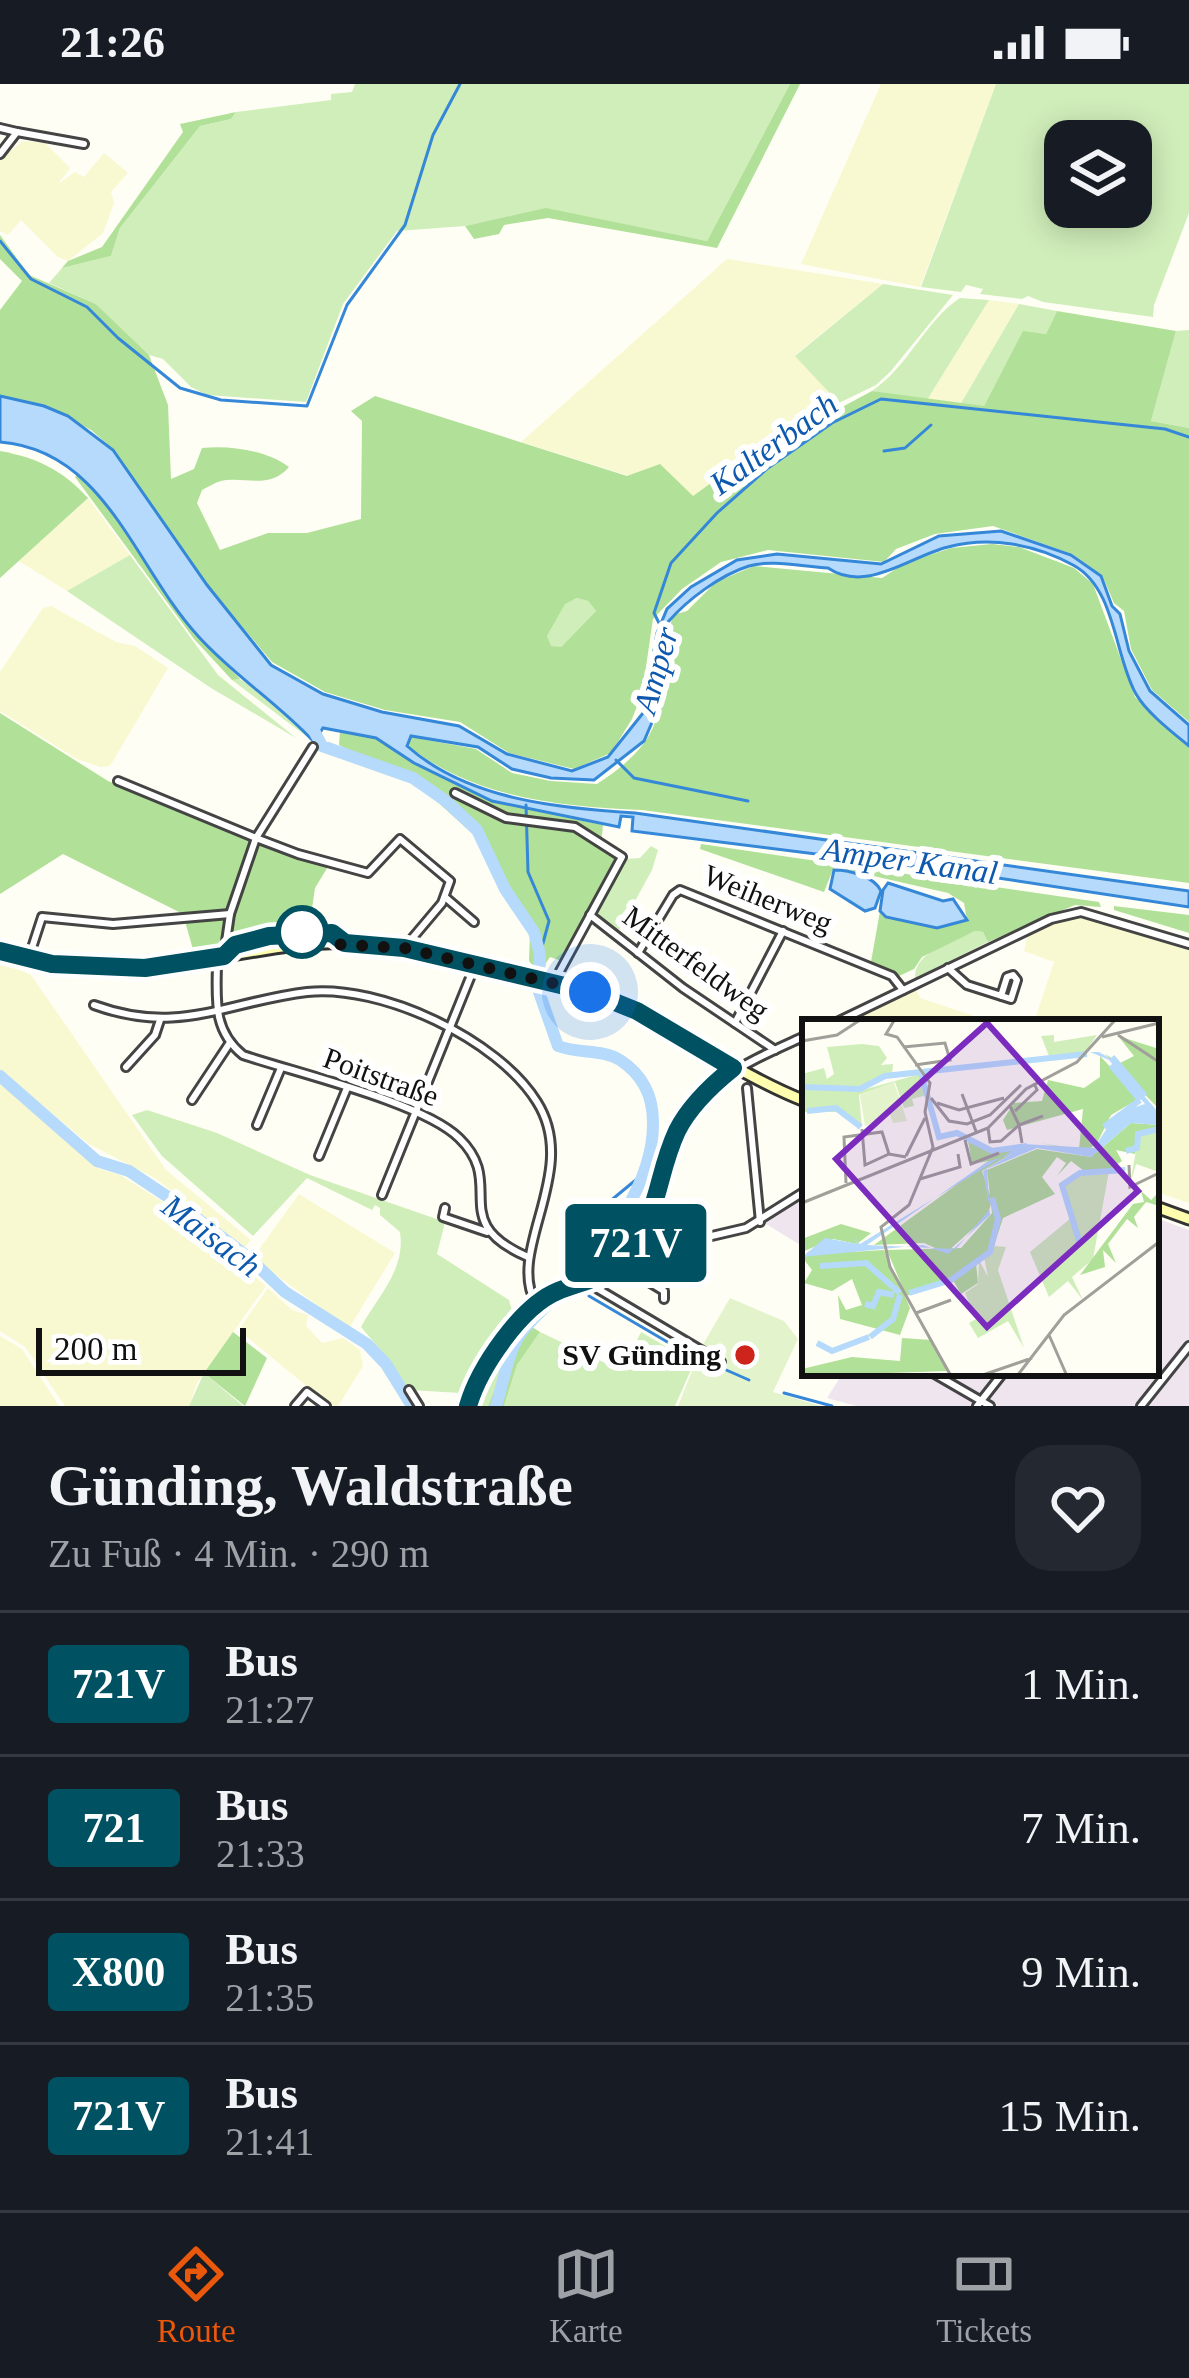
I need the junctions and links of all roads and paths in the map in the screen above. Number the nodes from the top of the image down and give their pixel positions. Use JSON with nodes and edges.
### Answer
{"nodes":[{"id":1,"x":0,"y":128,"type":"edge"},
{"id":2,"x":17,"y":132,"type":"junction"},
{"id":3,"x":84,"y":144,"type":"dead end"},
{"id":4,"x":0,"y":154,"type":"edge"},
{"id":5,"x":314,"y":747,"type":"dead end"},
{"id":6,"x":118,"y":781,"type":"dead end"},
{"id":7,"x":455,"y":793,"type":"dead end"},
{"id":8,"x":256,"y":838,"type":"junction"},
{"id":9,"x":444,"y":897,"type":"junction"},
{"id":10,"x":230,"y":914,"type":"junction"},
{"id":11,"x":589,"y":914,"type":"junction"},
{"id":12,"x":474,"y":922,"type":"dead end"},
{"id":13,"x":783,"y":931,"type":"junction"},
{"id":14,"x":1189,"y":944,"type":"edge"},
{"id":15,"x":404,"y":948,"type":"junction"},
{"id":16,"x":0,"y":951,"type":"edge"},
{"id":17,"x":638,"y":953,"type":"junction"},
{"id":18,"x":221,"y":957,"type":"junction"},
{"id":19,"x":28,"y":959,"type":"junction"},
{"id":20,"x":476,"y":963,"type":"junction"},
{"id":21,"x":948,"y":968,"type":"junction"},
{"id":22,"x":545,"y":980,"type":"junction"},
{"id":23,"x":903,"y":990,"type":"junction"},
{"id":24,"x":1001,"y":996,"type":"dead end"},
{"id":25,"x":94,"y":1005,"type":"dead end"},
{"id":26,"x":217,"y":1011,"type":"junction"},
{"id":27,"x":843,"y":1019,"type":"edge"},
{"id":28,"x":160,"y":1020,"type":"junction"},
{"id":29,"x":735,"y":1023,"type":"junction"},
{"id":30,"x":450,"y":1027,"type":"junction"},
{"id":31,"x":802,"y":1037,"type":"edge"},
{"id":32,"x":229,"y":1044,"type":"junction"},
{"id":33,"x":775,"y":1050,"type":"junction"},
{"id":34,"x":126,"y":1067,"type":"dead end"},
{"id":35,"x":281,"y":1067,"type":"junction"},
{"id":36,"x":733,"y":1068,"type":"junction"},
{"id":37,"x":346,"y":1088,"type":"junction"},
{"id":38,"x":747,"y":1088,"type":"dead end"},
{"id":39,"x":192,"y":1100,"type":"dead end"},
{"id":40,"x":802,"y":1100,"type":"edge"},
{"id":41,"x":416,"y":1113,"type":"junction"},
{"id":42,"x":257,"y":1125,"type":"dead end"},
{"id":43,"x":319,"y":1156,"type":"dead end"},
{"id":44,"x":802,"y":1193,"type":"edge"},
{"id":45,"x":382,"y":1195,"type":"dead end"},
{"id":46,"x":445,"y":1208,"type":"dead end"},
{"id":47,"x":1159,"y":1208,"type":"edge"},
{"id":48,"x":1189,"y":1219,"type":"edge"},
{"id":49,"x":760,"y":1222,"type":"junction"},
{"id":50,"x":488,"y":1232,"type":"junction"},
{"id":51,"x":639,"y":1238,"type":"junction"},
{"id":52,"x":528,"y":1257,"type":"junction"},
{"id":53,"x":619,"y":1264,"type":"junction"},
{"id":54,"x":593,"y":1280,"type":"junction"},
{"id":55,"x":664,"y":1300,"type":"dead end"},
{"id":56,"x":536,"y":1304,"type":"junction"},
{"id":57,"x":1189,"y":1346,"type":"edge"},
{"id":58,"x":721,"y":1362,"type":"dead end"},
{"id":59,"x":938,"y":1376,"type":"edge"},
{"id":60,"x":1001,"y":1376,"type":"edge"},
{"id":61,"x":409,"y":1390,"type":"dead end"},
{"id":62,"x":979,"y":1403,"type":"edge"},
{"id":63,"x":296,"y":1406,"type":"edge"},
{"id":64,"x":326,"y":1406,"type":"edge"},
{"id":65,"x":419,"y":1406,"type":"edge"},
{"id":66,"x":469,"y":1406,"type":"edge"},
{"id":67,"x":990,"y":1406,"type":"edge"},
{"id":68,"x":1141,"y":1406,"type":"edge"}],
"edges":[{"from":1,"to":2,"type":"street"},
{"from":2,"to":3,"type":"street"},
{"from":2,"to":4,"type":"street"},
{"from":5,"to":8,"type":"street"},
{"from":6,"to":8,"type":"street"},
{"from":7,"to":11,"type":"street"},
{"from":8,"to":9,"type":"street"},
{"from":8,"to":10,"type":"street"},
{"from":9,"to":12,"type":"street"},
{"from":9,"to":15,"type":"street"},
{"from":10,"to":18,"type":"street"},
{"from":10,"to":19,"type":"street"},
{"from":11,"to":17,"type":"street","name":"Mitterfeldweg"},
{"from":11,"to":22,"type":"street"},
{"from":13,"to":17,"type":"street","name":"Weiherweg"},
{"from":13,"to":23,"type":"street","name":"Weiherweg"},
{"from":13,"to":29,"type":"street"},
{"from":14,"to":21,"type":"street"},
{"from":15,"to":18,"type":"main road"},
{"from":15,"to":20,"type":"main road"},
{"from":16,"to":19,"type":"main road"},
{"from":17,"to":29,"type":"street","name":"Mitterfeldweg"},
{"from":18,"to":19,"type":"main road"},
{"from":18,"to":26,"type":"street"},
{"from":20,"to":22,"type":"main road"},
{"from":20,"to":30,"type":"street"},
{"from":21,"to":23,"type":"street"},
{"from":21,"to":24,"type":"street"},
{"from":22,"to":36,"type":"main road"},
{"from":23,"to":27,"type":"street"},
{"from":25,"to":28,"type":"street"},
{"from":26,"to":28,"type":"street"},
{"from":26,"to":30,"type":"street"},
{"from":26,"to":32,"type":"street"},
{"from":28,"to":34,"type":"street"},
{"from":29,"to":33,"type":"street","name":"Mitterfeldweg"},
{"from":30,"to":41,"type":"street"},
{"from":30,"to":52,"type":"street"},
{"from":31,"to":33,"type":"street"},
{"from":32,"to":35,"type":"street","name":"Poitstraße"},
{"from":32,"to":39,"type":"street"},
{"from":33,"to":36,"type":"street"},
{"from":35,"to":37,"type":"street","name":"Poitstraße"},
{"from":35,"to":42,"type":"street"},
{"from":36,"to":40,"type":"main road"},
{"from":36,"to":51,"type":"street"},
{"from":37,"to":41,"type":"street","name":"Poitstraße"},
{"from":37,"to":43,"type":"street"},
{"from":38,"to":49,"type":"street"},
{"from":41,"to":45,"type":"street"},
{"from":41,"to":50,"type":"street","name":"Poitstraße"},
{"from":44,"to":49,"type":"street"},
{"from":46,"to":50,"type":"street"},
{"from":47,"to":48,"type":"main road"},
{"from":49,"to":51,"type":"street"},
{"from":50,"to":52,"type":"street"},
{"from":51,"to":53,"type":"street"},
{"from":52,"to":56,"type":"street"},
{"from":53,"to":54,"type":"street"},
{"from":53,"to":55,"type":"street"},
{"from":54,"to":56,"type":"street"},
{"from":54,"to":58,"type":"street"},
{"from":56,"to":66,"type":"street"},
{"from":57,"to":68,"type":"street"},
{"from":59,"to":62,"type":"street"},
{"from":60,"to":62,"type":"street"},
{"from":61,"to":65,"type":"street"},
{"from":62,"to":67,"type":"street"},
{"from":63,"to":64,"type":"street"}]}
